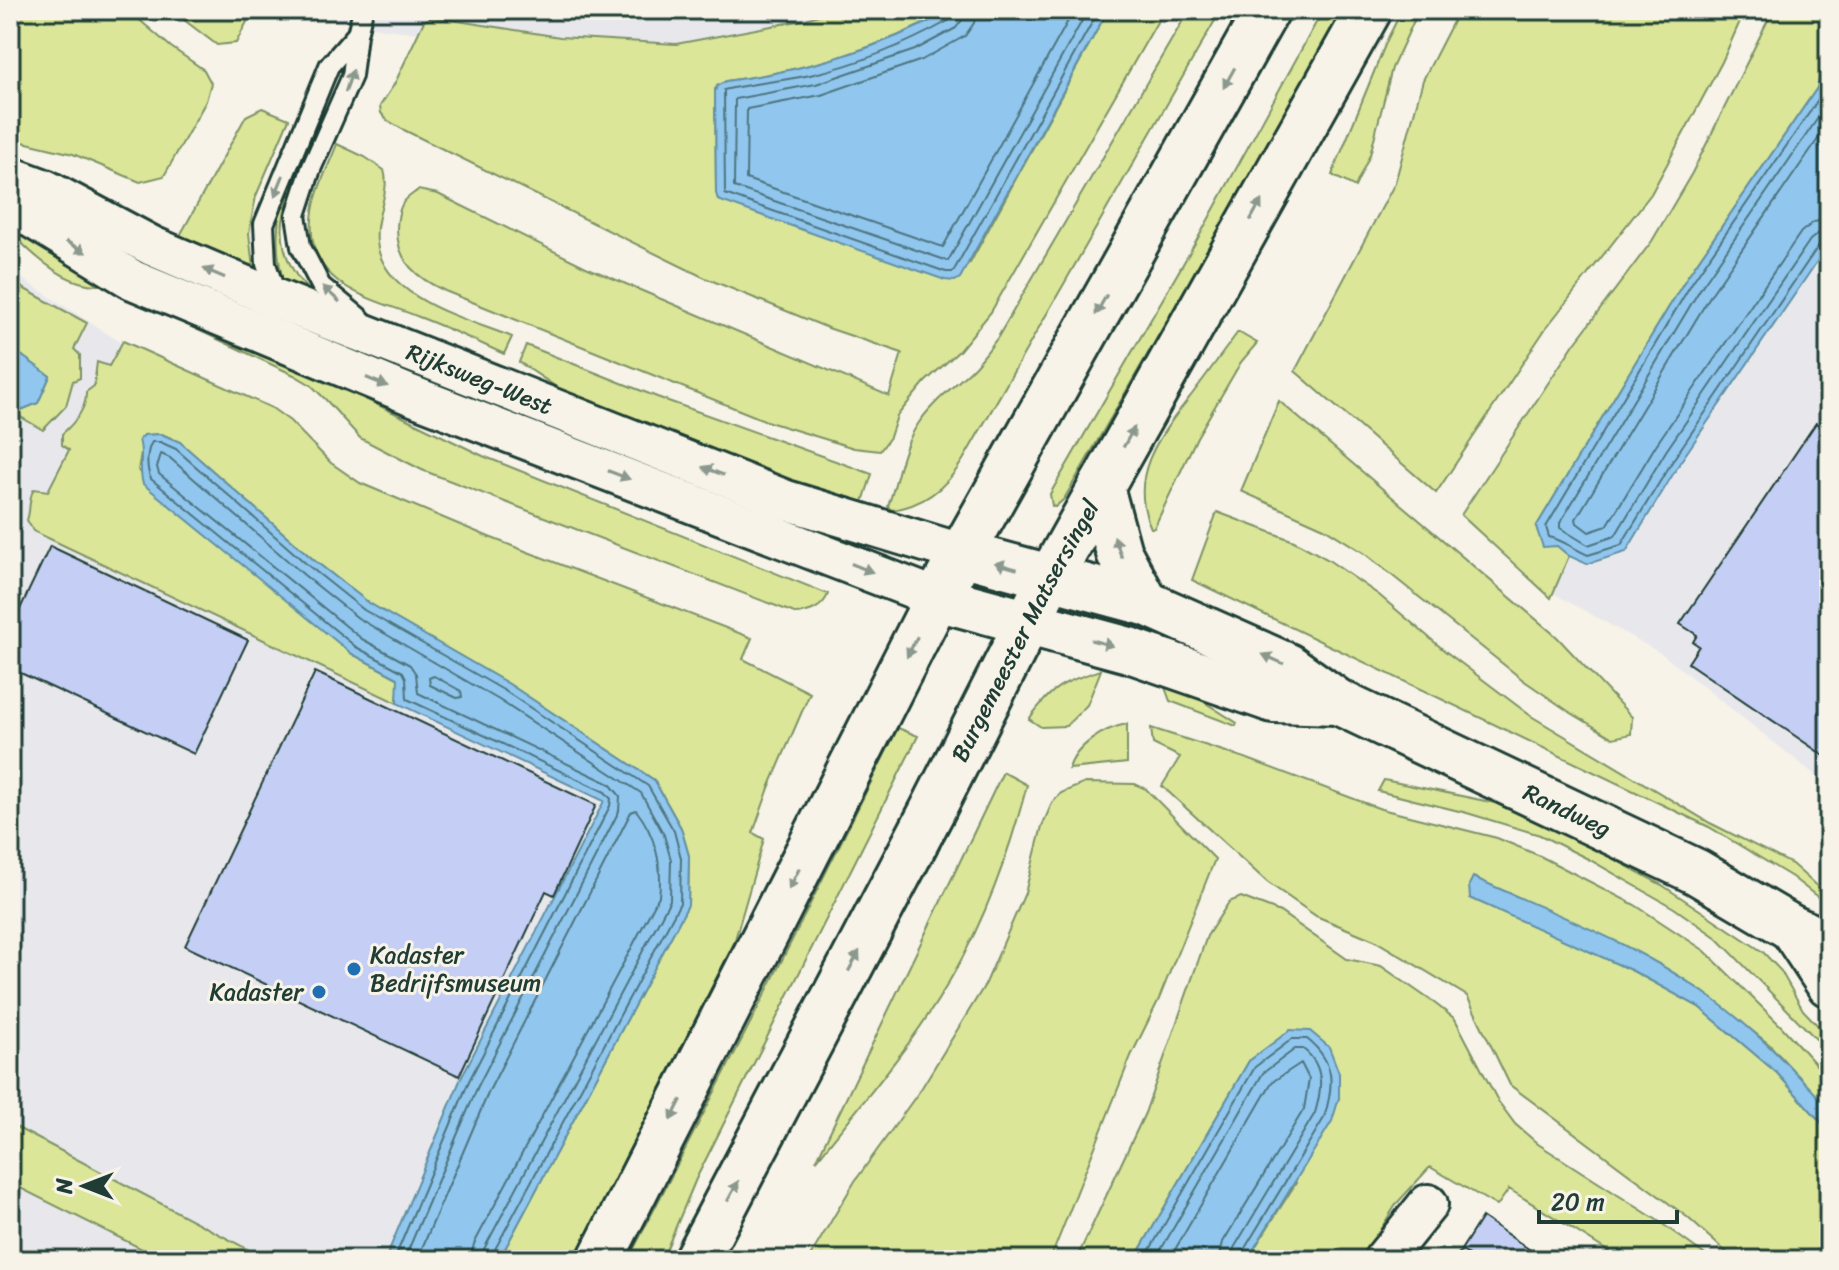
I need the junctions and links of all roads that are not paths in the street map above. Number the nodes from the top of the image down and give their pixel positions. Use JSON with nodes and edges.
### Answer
{"nodes":[{"id":1,"x":363,"y":10,"type":"edge"},
{"id":2,"x":1267,"y":10,"type":"edge"},
{"id":3,"x":1369,"y":10,"type":"edge"},
{"id":4,"x":357,"y":34,"type":"junction"},
{"id":5,"x":10,"y":176,"type":"edge"},
{"id":6,"x":10,"y":205,"type":"edge"},
{"id":7,"x":279,"y":300,"type":"junction"},
{"id":8,"x":390,"y":344,"type":"junction"},
{"id":9,"x":305,"y":352,"type":"junction"},
{"id":10,"x":1101,"y":487,"type":"junction"},
{"id":11,"x":961,"y":553,"type":"junction"},
{"id":12,"x":1050,"y":578,"type":"junction"},
{"id":13,"x":937,"y":598,"type":"junction"},
{"id":14,"x":1146,"y":603,"type":"junction"},
{"id":15,"x":1027,"y":623,"type":"junction"},
{"id":16,"x":1338,"y":702,"type":"junction"},
{"id":17,"x":1811,"y":936,"type":"edge"},
{"id":18,"x":1829,"y":984,"type":"edge"},
{"id":19,"x":1428,"y":1204,"type":"dead end"},
{"id":20,"x":600,"y":1260,"type":"edge"},
{"id":21,"x":696,"y":1260,"type":"edge"},
{"id":22,"x":1383,"y":1260,"type":"edge"}],
"edges":[{"from":1,"to":4,"type":"lane"},
{"from":2,"to":11,"type":"main road","one_way":true},
{"from":10,"to":3,"type":"main road","name":"Burgemeester Matsersingel","one_way":true},
{"from":4,"to":7,"type":"lane","one_way":true},
{"from":8,"to":4,"type":"lane","one_way":true},
{"from":7,"to":5,"type":"street","name":"Rijksweg-West","one_way":true},
{"from":6,"to":9,"type":"street","name":"Rijksweg-West","one_way":true},
{"from":7,"to":8,"type":"street","name":"Rijksweg-West"},
{"from":7,"to":9,"type":"lane"},
{"from":11,"to":8,"type":"street","name":"Rijksweg-West","one_way":true},
{"from":9,"to":13,"type":"street","name":"Rijksweg-West","one_way":true},
{"from":10,"to":12,"type":"main road","name":"Burgemeester Matsersingel"},
{"from":14,"to":10,"type":"main road","one_way":true},
{"from":12,"to":11,"type":"main road","name":"Randweg","one_way":true},
{"from":11,"to":13,"type":"main road"},
{"from":12,"to":14,"type":"main road","name":"Randweg"},
{"from":12,"to":15,"type":"main road","name":"Burgemeester Matsersingel"},
{"from":13,"to":15,"type":"main road","name":"Randweg"},
{"from":13,"to":20,"type":"main road","one_way":true},
{"from":16,"to":14,"type":"main road","name":"Randweg","one_way":true},
{"from":15,"to":16,"type":"main road","name":"Randweg","one_way":true},
{"from":21,"to":15,"type":"main road","name":"Burgemeester Matsersingel","one_way":true},
{"from":16,"to":17,"type":"main road","name":"Randweg"},
{"from":17,"to":18,"type":"main road","name":"Randweg"},
{"from":19,"to":22,"type":"street"}]}
